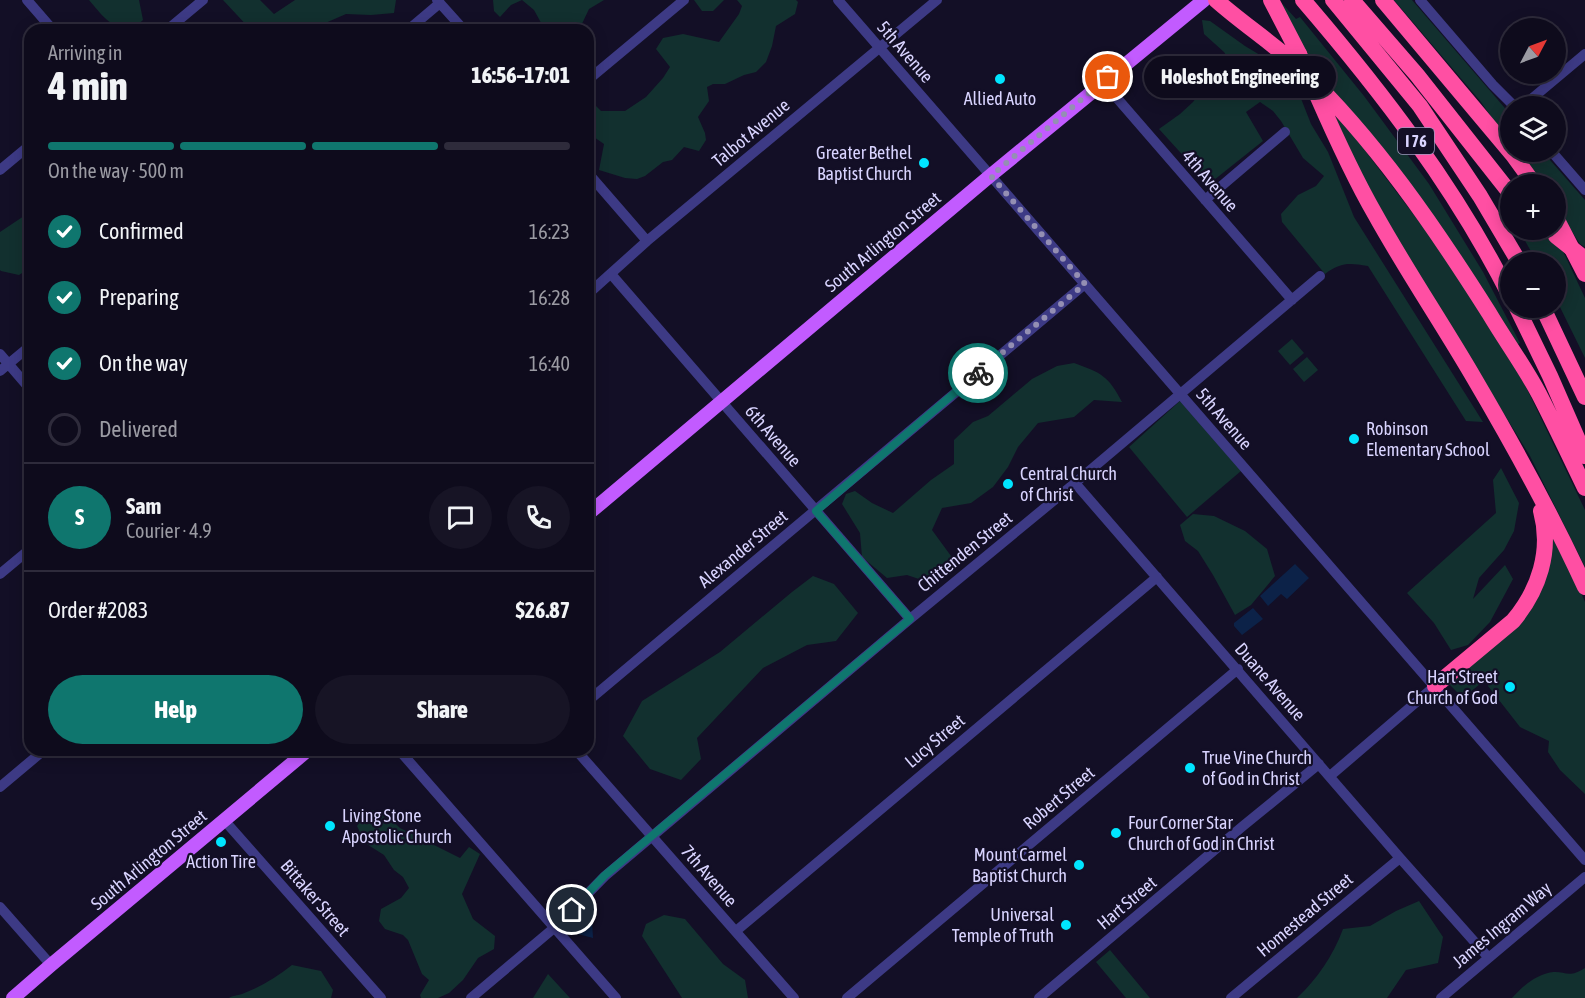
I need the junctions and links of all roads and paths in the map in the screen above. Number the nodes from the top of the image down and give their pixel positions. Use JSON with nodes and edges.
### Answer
{"nodes":[{"id":1,"x":27,"y":0,"type":"edge"},
{"id":2,"x":203,"y":0,"type":"edge"},
{"id":3,"x":684,"y":0,"type":"edge"},
{"id":4,"x":838,"y":0,"type":"edge"},
{"id":5,"x":937,"y":0,"type":"edge"},
{"id":6,"x":1204,"y":0,"type":"edge"},
{"id":7,"x":1216,"y":0,"type":"edge"},
{"id":8,"x":1271,"y":0,"type":"edge"},
{"id":9,"x":1303,"y":0,"type":"edge"},
{"id":10,"x":1333,"y":0,"type":"edge"},
{"id":11,"x":1352,"y":0,"type":"edge"},
{"id":12,"x":1383,"y":0,"type":"edge"},
{"id":13,"x":1420,"y":0,"type":"edge"},
{"id":14,"x":439,"y":2,"type":"edge"},
{"id":15,"x":49,"y":24,"type":"edge"},
{"id":16,"x":174,"y":24,"type":"edge"},
{"id":17,"x":415,"y":24,"type":"edge"},
{"id":18,"x":459,"y":24,"type":"edge"},
{"id":19,"x":879,"y":48,"type":"junction"},
{"id":20,"x":1585,"y":54,"type":"edge"},
{"id":21,"x":594,"y":75,"type":"edge"},
{"id":22,"x":1103,"y":82,"type":"junction"},
{"id":23,"x":1504,"y":96,"type":"edge"},
{"id":24,"x":1535,"y":96,"type":"edge"},
{"id":25,"x":1285,"y":132,"type":"dead end"},
{"id":26,"x":24,"y":150,"type":"edge"},
{"id":27,"x":1561,"y":162,"type":"edge"},
{"id":28,"x":0,"y":170,"type":"edge"},
{"id":29,"x":1527,"y":174,"type":"edge"},
{"id":30,"x":991,"y":176,"type":"junction"},
{"id":31,"x":594,"y":180,"type":"edge"},
{"id":32,"x":1500,"y":180,"type":"edge"},
{"id":33,"x":1585,"y":190,"type":"edge"},
{"id":34,"x":1205,"y":200,"type":"junction"},
{"id":35,"x":1566,"y":237,"type":"edge"},
{"id":36,"x":1561,"y":240,"type":"edge"},
{"id":37,"x":647,"y":241,"type":"junction"},
{"id":38,"x":1513,"y":252,"type":"edge"},
{"id":39,"x":1585,"y":259,"type":"edge"},
{"id":40,"x":611,"y":274,"type":"junction"},
{"id":41,"x":1585,"y":274,"type":"edge"},
{"id":42,"x":1320,"y":276,"type":"dead end"},
{"id":43,"x":1500,"y":278,"type":"edge"},
{"id":44,"x":1085,"y":284,"type":"junction"},
{"id":45,"x":594,"y":289,"type":"edge"},
{"id":46,"x":1292,"y":300,"type":"junction"},
{"id":47,"x":1522,"y":318,"type":"edge"},
{"id":48,"x":1548,"y":318,"type":"edge"},
{"id":49,"x":24,"y":351,"type":"edge"},
{"id":50,"x":0,"y":354,"type":"edge"},
{"id":51,"x":4,"y":367,"type":"edge"},
{"id":52,"x":24,"y":383,"type":"edge"},
{"id":53,"x":1180,"y":394,"type":"junction"},
{"id":54,"x":1585,"y":397,"type":"edge"},
{"id":55,"x":722,"y":401,"type":"junction"},
{"id":56,"x":1585,"y":456,"type":"edge"},
{"id":57,"x":1075,"y":483,"type":"junction"},
{"id":58,"x":1535,"y":487,"type":"junction"},
{"id":59,"x":1585,"y":488,"type":"edge"},
{"id":60,"x":594,"y":509,"type":"edge"},
{"id":61,"x":816,"y":511,"type":"junction"},
{"id":62,"x":24,"y":554,"type":"edge"},
{"id":63,"x":0,"y":574,"type":"edge"},
{"id":64,"x":1157,"y":577,"type":"junction"},
{"id":65,"x":1585,"y":587,"type":"edge"},
{"id":66,"x":910,"y":619,"type":"junction"},
{"id":67,"x":1238,"y":669,"type":"junction"},
{"id":68,"x":1435,"y":686,"type":"junction"},
{"id":69,"x":594,"y":696,"type":"edge"},
{"id":70,"x":37,"y":756,"type":"edge"},
{"id":71,"x":301,"y":756,"type":"edge"},
{"id":72,"x":404,"y":756,"type":"edge"},
{"id":73,"x":581,"y":756,"type":"edge"},
{"id":74,"x":1319,"y":764,"type":"junction"},
{"id":75,"x":1330,"y":776,"type":"junction"},
{"id":76,"x":0,"y":787,"type":"edge"},
{"id":77,"x":224,"y":820,"type":"junction"},
{"id":78,"x":652,"y":837,"type":"junction"},
{"id":79,"x":1400,"y":858,"type":"junction"},
{"id":80,"x":1585,"y":860,"type":"edge"},
{"id":81,"x":1585,"y":877,"type":"edge"},
{"id":82,"x":0,"y":907,"type":"edge"},
{"id":83,"x":554,"y":928,"type":"junction"},
{"id":84,"x":736,"y":931,"type":"junction"},
{"id":85,"x":1488,"y":957,"type":"junction"},
{"id":86,"x":51,"y":965,"type":"junction"},
{"id":87,"x":18,"y":996,"type":"edge"},
{"id":88,"x":381,"y":998,"type":"edge"},
{"id":89,"x":471,"y":998,"type":"edge"},
{"id":90,"x":616,"y":998,"type":"edge"},
{"id":91,"x":794,"y":998,"type":"edge"},
{"id":92,"x":847,"y":998,"type":"edge"},
{"id":93,"x":1039,"y":998,"type":"edge"},
{"id":94,"x":1231,"y":998,"type":"edge"},
{"id":95,"x":1441,"y":998,"type":"edge"}],
"edges":[{"from":1,"to":15,"type":"street"},
{"from":2,"to":16,"type":"street"},
{"from":3,"to":21,"type":"street"},
{"from":4,"to":19,"type":"street","name":"5th Avenue"},
{"from":5,"to":19,"type":"street","name":"Talbot Avenue"},
{"from":6,"to":22,"type":"main road","name":"South Arlington Street"},
{"from":7,"to":59,"type":"highway"},
{"from":8,"to":58,"type":"highway","bridge":true},
{"from":9,"to":43,"type":"highway","number":"I 76"},
{"from":10,"to":38,"type":"highway","number":"I 76"},
{"from":11,"to":32,"type":"highway"},
{"from":12,"to":29,"type":"highway"},
{"from":13,"to":23,"type":"street"},
{"from":14,"to":17,"type":"street"},
{"from":14,"to":18,"type":"street"},
{"from":19,"to":30,"type":"street","name":"5th Avenue"},
{"from":19,"to":37,"type":"street","name":"Talbot Avenue"},
{"from":20,"to":24,"type":"street"},
{"from":22,"to":30,"type":"main road","name":"South Arlington Street"},
{"from":22,"to":34,"type":"street","name":"4th Avenue"},
{"from":25,"to":34,"type":"street"},
{"from":26,"to":28,"type":"street"},
{"from":27,"to":33,"type":"street"},
{"from":30,"to":44,"type":"street","name":"5th Avenue"},
{"from":30,"to":55,"type":"main road","name":"South Arlington Street"},
{"from":31,"to":37,"type":"street"},
{"from":34,"to":46,"type":"street","name":"4th Avenue"},
{"from":35,"to":41,"type":"highway"},
{"from":36,"to":39,"type":"highway","bridge":true},
{"from":37,"to":40,"type":"street","name":"Talbot Avenue"},
{"from":40,"to":45,"type":"street","name":"Talbot Avenue"},
{"from":40,"to":55,"type":"street","name":"6th Avenue"},
{"from":42,"to":46,"type":"street","name":"Chittenden Street"},
{"from":44,"to":53,"type":"street","name":"5th Avenue"},
{"from":44,"to":61,"type":"street","name":"Alexander Street"},
{"from":46,"to":53,"type":"street","name":"Chittenden Street"},
{"from":47,"to":56,"type":"highway"},
{"from":48,"to":54,"type":"highway"},
{"from":49,"to":51,"type":"street"},
{"from":50,"to":51,"type":"street"},
{"from":51,"to":52,"type":"street"},
{"from":53,"to":57,"type":"street","name":"Chittenden Street"},
{"from":53,"to":68,"type":"street","name":"5th Avenue"},
{"from":55,"to":60,"type":"main road","name":"South Arlington Street"},
{"from":55,"to":61,"type":"street","name":"6th Avenue"},
{"from":57,"to":64,"type":"street","name":"Duane Avenue"},
{"from":57,"to":66,"type":"street","name":"Chittenden Street"},
{"from":58,"to":65,"type":"highway"},
{"from":58,"to":68,"type":"highway"},
{"from":61,"to":66,"type":"street","name":"6th Avenue"},
{"from":61,"to":69,"type":"street","name":"Alexander Street"},
{"from":62,"to":63,"type":"street"},
{"from":64,"to":67,"type":"street","name":"Duane Avenue"},
{"from":64,"to":84,"type":"street","name":"Lucy Street"},
{"from":66,"to":78,"type":"street","name":"Chittenden Street"},
{"from":67,"to":74,"type":"street","name":"Duane Avenue"},
{"from":67,"to":92,"type":"street","name":"Robert Street"},
{"from":68,"to":75,"type":"street"},
{"from":68,"to":80,"type":"street","name":"5th Avenue"},
{"from":70,"to":76,"type":"street"},
{"from":71,"to":77,"type":"main road","name":"South Arlington Street"},
{"from":72,"to":83,"type":"street"},
{"from":73,"to":78,"type":"street","name":"7th Avenue"},
{"from":74,"to":75,"type":"street","name":"Duane Avenue"},
{"from":74,"to":93,"type":"street","name":"Hart Street"},
{"from":75,"to":79,"type":"street","name":"Duane Avenue"},
{"from":77,"to":86,"type":"main road","name":"South Arlington Street"},
{"from":77,"to":88,"type":"street","name":"Bittaker Street"},
{"from":78,"to":83,"type":"street","name":"Chittenden Street"},
{"from":78,"to":84,"type":"street","name":"7th Avenue"},
{"from":79,"to":85,"type":"street","name":"Duane Avenue"},
{"from":79,"to":94,"type":"street","name":"Homestead Street"},
{"from":81,"to":85,"type":"street","name":"James Ingram Way"},
{"from":82,"to":86,"type":"street"},
{"from":83,"to":89,"type":"street","name":"Chittenden Street"},
{"from":83,"to":90,"type":"street"},
{"from":84,"to":91,"type":"street","name":"7th Avenue"},
{"from":85,"to":95,"type":"street","name":"James Ingram Way"},
{"from":86,"to":87,"type":"main road","name":"South Arlington Street"}]}
